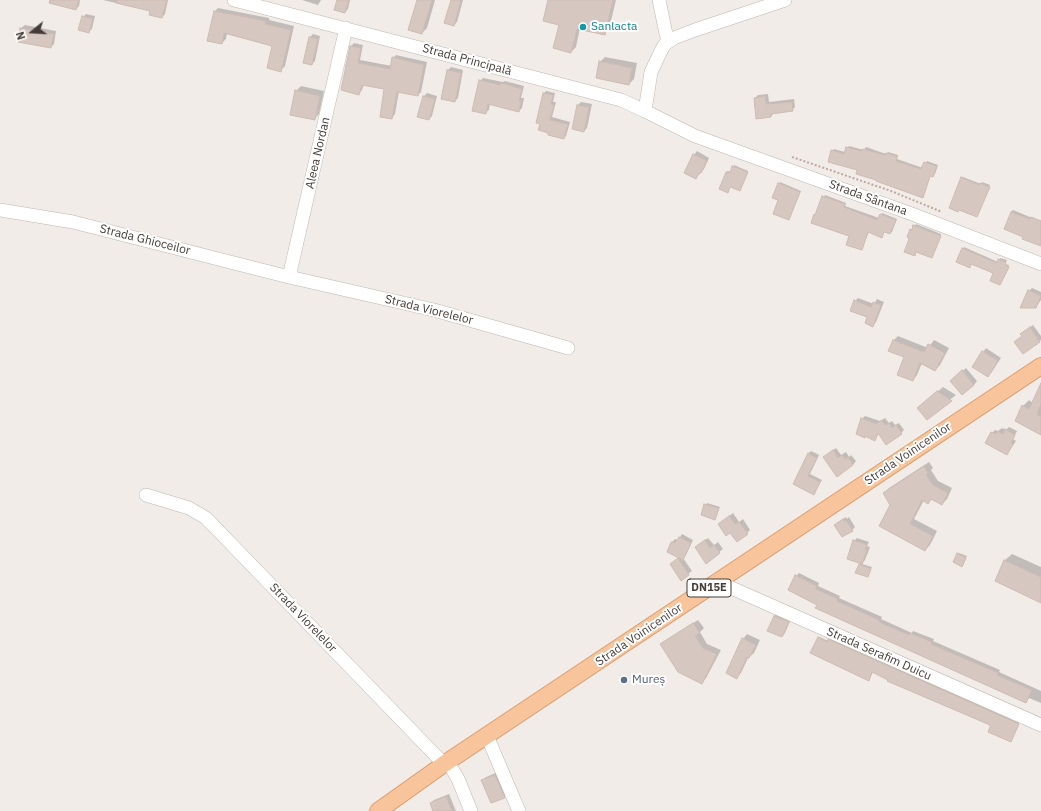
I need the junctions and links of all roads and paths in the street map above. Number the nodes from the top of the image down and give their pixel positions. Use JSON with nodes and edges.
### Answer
{"nodes":[{"id":1,"x":235,"y":0,"type":"edge"},
{"id":2,"x":659,"y":0,"type":"edge"},
{"id":3,"x":785,"y":0,"type":"edge"},
{"id":4,"x":346,"y":28,"type":"junction"},
{"id":5,"x":669,"y":41,"type":"junction"},
{"id":6,"x":645,"y":111,"type":"junction"},
{"id":7,"x":695,"y":136,"type":"joint"},
{"id":8,"x":0,"y":210,"type":"edge"},
{"id":9,"x":1041,"y":264,"type":"edge"},
{"id":10,"x":289,"y":277,"type":"junction"},
{"id":11,"x":568,"y":348,"type":"dead end"},
{"id":12,"x":1041,"y":366,"type":"edge"},
{"id":13,"x":146,"y":495,"type":"dead end"},
{"id":14,"x":718,"y":582,"type":"junction"},
{"id":15,"x":1041,"y":725,"type":"edge"},
{"id":16,"x":487,"y":736,"type":"junction"},
{"id":17,"x":446,"y":763,"type":"junction"},
{"id":18,"x":378,"y":811,"type":"edge"},
{"id":19,"x":471,"y":811,"type":"edge"},
{"id":20,"x":519,"y":811,"type":"edge"}],
"edges":[{"from":1,"to":4,"type":"street","name":"Strada Principală"},
{"from":2,"to":5,"type":"street"},
{"from":3,"to":5,"type":"street"},
{"from":4,"to":6,"type":"street","name":"Strada Principală"},
{"from":4,"to":10,"type":"street","name":"Aleea Nordan"},
{"from":5,"to":6,"type":"street"},
{"from":6,"to":7,"type":"street","name":"Strada Principală"},
{"from":7,"to":9,"type":"street","name":"Strada Sântana"},
{"from":8,"to":10,"type":"street","name":"Strada Ghioceilor"},
{"from":10,"to":11,"type":"street","name":"Strada Viorelelor"},
{"from":12,"to":14,"type":"main road","name":"Strada Voinicenilor","number":"DN15E"},
{"from":13,"to":17,"type":"street","name":"Strada Viorelelor"},
{"from":14,"to":15,"type":"street","name":"Strada Serafim Duicu"},
{"from":14,"to":16,"type":"main road","name":"Strada Voinicenilor","number":"DN15E"},
{"from":16,"to":17,"type":"main road","name":"Strada Voinicenilor","number":"DN15E"},
{"from":16,"to":20,"type":"street"},
{"from":17,"to":18,"type":"main road","name":"Strada Voinicenilor","number":"DN15E"},
{"from":17,"to":19,"type":"street","name":"Strada Viorelelor"}]}
